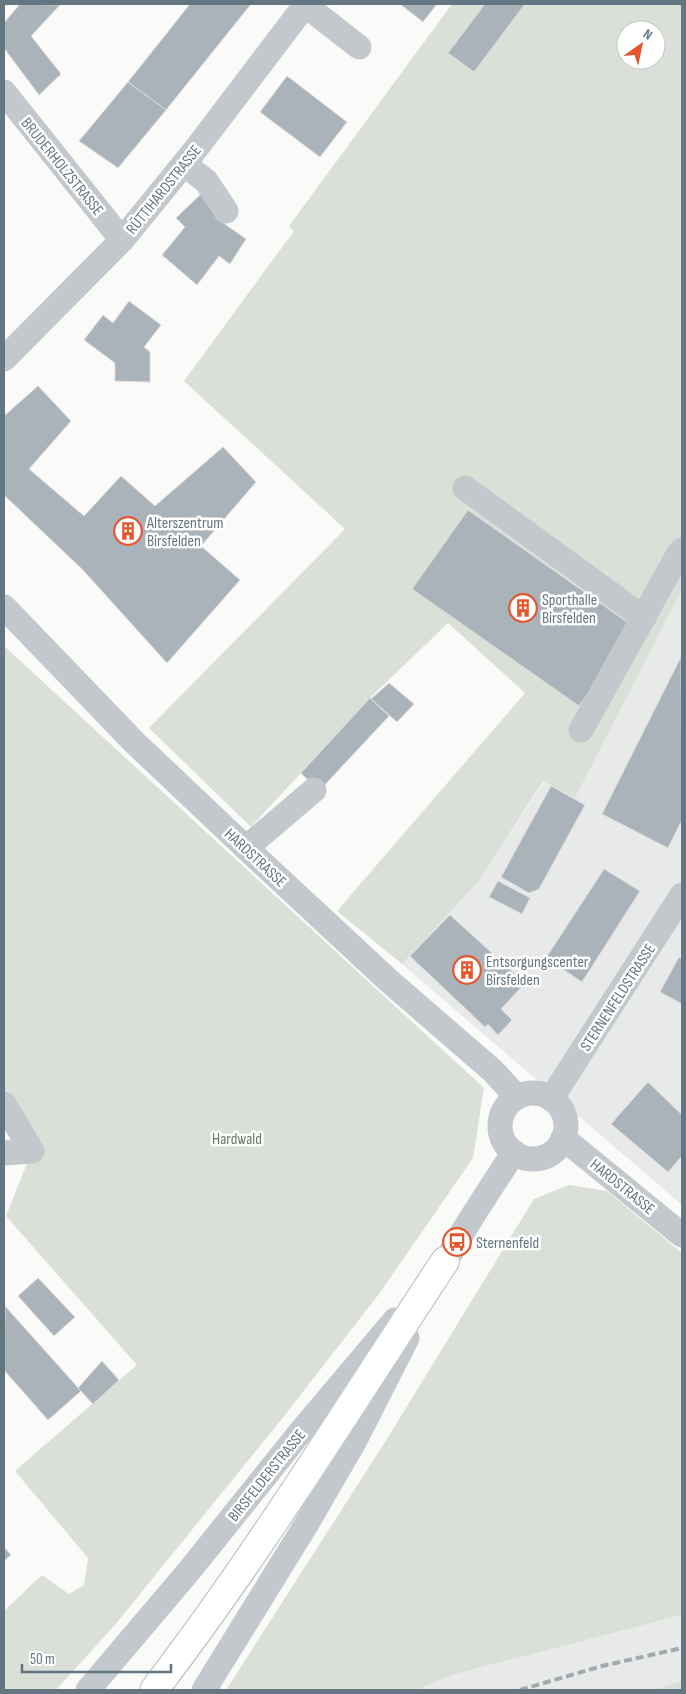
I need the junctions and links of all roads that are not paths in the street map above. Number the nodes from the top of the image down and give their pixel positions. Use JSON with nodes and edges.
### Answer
{"nodes":[{"id":1,"x":306,"y":4,"type":"edge"},
{"id":2,"x":359,"y":47,"type":"dead end"},
{"id":3,"x":4,"y":92,"type":"edge"},
{"id":4,"x":184,"y":164,"type":"junction"},
{"id":5,"x":226,"y":211,"type":"dead end"},
{"id":6,"x":122,"y":240,"type":"junction"},
{"id":7,"x":4,"y":359,"type":"edge"},
{"id":8,"x":465,"y":488,"type":"dead end"},
{"id":9,"x":682,"y":550,"type":"edge"},
{"id":10,"x":4,"y":607,"type":"edge"},
{"id":11,"x":644,"y":618,"type":"junction"},
{"id":12,"x":581,"y":730,"type":"dead end"},
{"id":13,"x":314,"y":790,"type":"dead end"},
{"id":14,"x":246,"y":848,"type":"junction"},
{"id":15,"x":680,"y":902,"type":"edge"},
{"id":16,"x":517,"y":1097,"type":"junction"},
{"id":17,"x":551,"y":1098,"type":"junction"},
{"id":18,"x":4,"y":1104,"type":"edge"},
{"id":19,"x":563,"y":1138,"type":"junction"},
{"id":20,"x":514,"y":1152,"type":"junction"},
{"id":21,"x":4,"y":1154,"type":"edge"},
{"id":22,"x":682,"y":1235,"type":"edge"},
{"id":23,"x":445,"y":1261,"type":"junction"},
{"id":24,"x":88,"y":1690,"type":"edge"},
{"id":25,"x":154,"y":1690,"type":"edge"},
{"id":26,"x":204,"y":1690,"type":"edge"}],
"edges":[{"from":1,"to":2,"type":"street"},
{"from":1,"to":4,"type":"street","name":"RÜTTIHARDSTRASSE"},
{"from":3,"to":6,"type":"street","name":"BRUDERHOLZSTRASSE"},
{"from":4,"to":5,"type":"street"},
{"from":4,"to":6,"type":"street","name":"RÜTTIHARDSTRASSE"},
{"from":6,"to":7,"type":"street","name":"RÜTTIHARDSTRASSE"},
{"from":8,"to":11,"type":"street"},
{"from":9,"to":11,"type":"street"},
{"from":10,"to":14,"type":"street","name":"HARDSTRASSE"},
{"from":11,"to":12,"type":"street"},
{"from":13,"to":14,"type":"street"},
{"from":14,"to":16,"type":"street","name":"HARDSTRASSE"},
{"from":15,"to":17,"type":"street","name":"STERNENFELDSTRASSE"},
{"from":16,"to":17,"type":"street"},
{"from":16,"to":20,"type":"street"},
{"from":17,"to":19,"type":"street"},
{"from":18,"to":21,"type":"street"},
{"from":19,"to":20,"type":"street"},
{"from":19,"to":22,"type":"street","name":"HARDSTRASSE"},
{"from":20,"to":23,"type":"street","name":"BIRSFELDERSTRASSE"},
{"from":23,"to":24,"type":"street","name":"BIRSFELDERSTRASSE"},
{"from":23,"to":25,"type":"highway"},
{"from":23,"to":26,"type":"street","name":"BIRSFELDERSTRASSE"}]}
